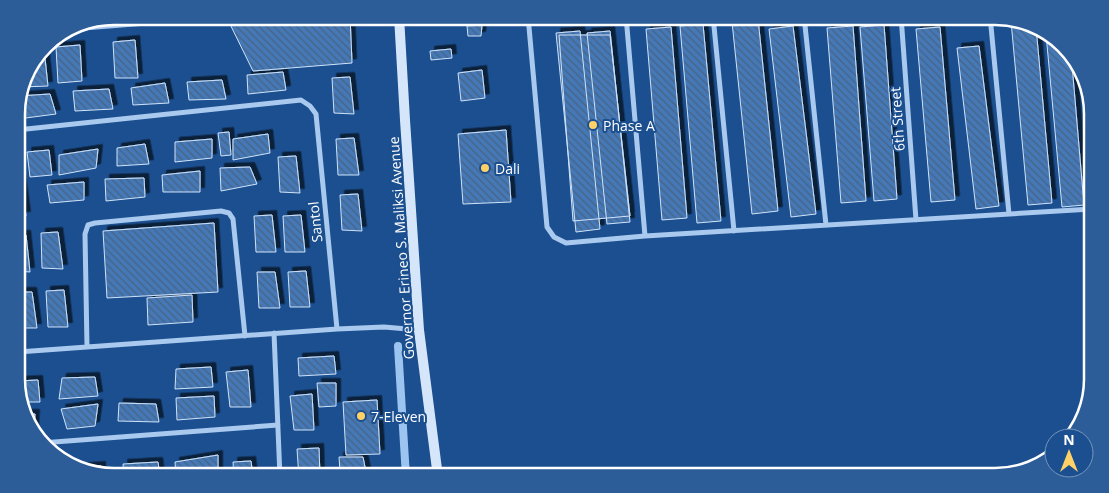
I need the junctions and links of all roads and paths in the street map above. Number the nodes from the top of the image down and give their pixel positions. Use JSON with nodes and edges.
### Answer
{"nodes":[{"id":1,"x":122,"y":25,"type":"edge"},
{"id":2,"x":400,"y":25,"type":"edge"},
{"id":3,"x":529,"y":25,"type":"edge"},
{"id":4,"x":627,"y":25,"type":"edge"},
{"id":5,"x":714,"y":25,"type":"edge"},
{"id":6,"x":805,"y":25,"type":"edge"},
{"id":7,"x":901,"y":25,"type":"edge"},
{"id":8,"x":991,"y":25,"type":"edge"},
{"id":9,"x":96,"y":27,"type":"edge"},
{"id":10,"x":25,"y":129,"type":"edge"},
{"id":11,"x":1084,"y":209,"type":"edge"},
{"id":12,"x":1010,"y":214,"type":"junction"},
{"id":13,"x":916,"y":220,"type":"junction"},
{"id":14,"x":826,"y":226,"type":"junction"},
{"id":15,"x":734,"y":231,"type":"junction"},
{"id":16,"x":645,"y":236,"type":"junction"},
{"id":17,"x":337,"y":329,"type":"junction"},
{"id":18,"x":419,"y":330,"type":"junction"},
{"id":19,"x":274,"y":333,"type":"junction"},
{"id":20,"x":245,"y":336,"type":"junction"},
{"id":21,"x":87,"y":347,"type":"junction"},
{"id":22,"x":25,"y":351,"type":"edge"},
{"id":23,"x":278,"y":425,"type":"junction"},
{"id":24,"x":51,"y":442,"type":"edge"},
{"id":25,"x":280,"y":468,"type":"edge"},
{"id":26,"x":437,"y":468,"type":"edge"}],
"edges":[{"from":1,"to":9,"type":"street"},
{"from":2,"to":18,"type":"main road","name":"Governor Erineo S. Maliksi Avenue"},
{"from":3,"to":16,"type":"street"},
{"from":4,"to":16,"type":"street"},
{"from":5,"to":15,"type":"street"},
{"from":6,"to":14,"type":"street"},
{"from":7,"to":13,"type":"street","name":"6th Street"},
{"from":8,"to":12,"type":"street"},
{"from":10,"to":17,"type":"street","name":"Santol"},
{"from":11,"to":12,"type":"street"},
{"from":12,"to":13,"type":"street"},
{"from":13,"to":14,"type":"street"},
{"from":14,"to":15,"type":"street"},
{"from":15,"to":16,"type":"street"},
{"from":17,"to":18,"type":"street"},
{"from":17,"to":19,"type":"street"},
{"from":18,"to":26,"type":"main road","name":"Governor Erineo S. Maliksi Avenue"},
{"from":19,"to":20,"type":"street"},
{"from":19,"to":23,"type":"street"},
{"from":20,"to":21,"type":"street"},
{"from":20,"to":21,"type":"street"},
{"from":21,"to":22,"type":"street"},
{"from":23,"to":24,"type":"street"},
{"from":23,"to":25,"type":"street"}]}
